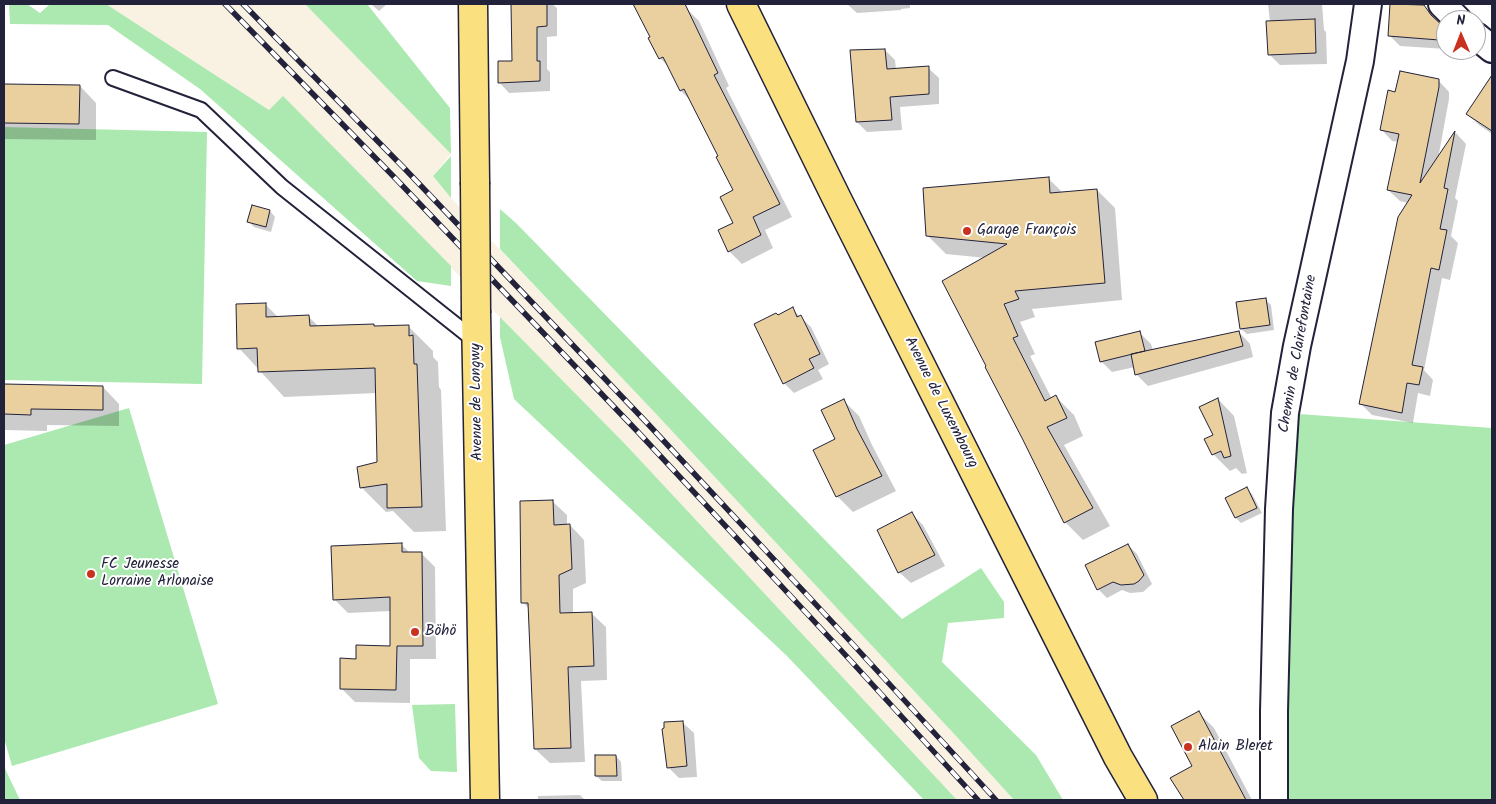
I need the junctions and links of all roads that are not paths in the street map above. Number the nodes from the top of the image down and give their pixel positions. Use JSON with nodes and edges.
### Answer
{"nodes":[{"id":1,"x":473,"y":4,"type":"edge"},
{"id":2,"x":741,"y":4,"type":"edge"},
{"id":3,"x":1368,"y":4,"type":"edge"},
{"id":4,"x":113,"y":78,"type":"dead end"},
{"id":5,"x":477,"y":342,"type":"junction"},
{"id":6,"x":485,"y":800,"type":"edge"},
{"id":7,"x":1142,"y":800,"type":"edge"},
{"id":8,"x":1274,"y":800,"type":"edge"}],
"edges":[{"from":1,"to":5,"type":"main road","name":"Avenue de Longwy","bridge":true},
{"from":2,"to":7,"type":"main road","name":"Avenue de Luxembourg"},
{"from":3,"to":8,"type":"street","name":"Chemin de Clairefontaine"},
{"from":4,"to":5,"type":"lane"},
{"from":5,"to":6,"type":"main road","name":"Avenue de Longwy"}]}
